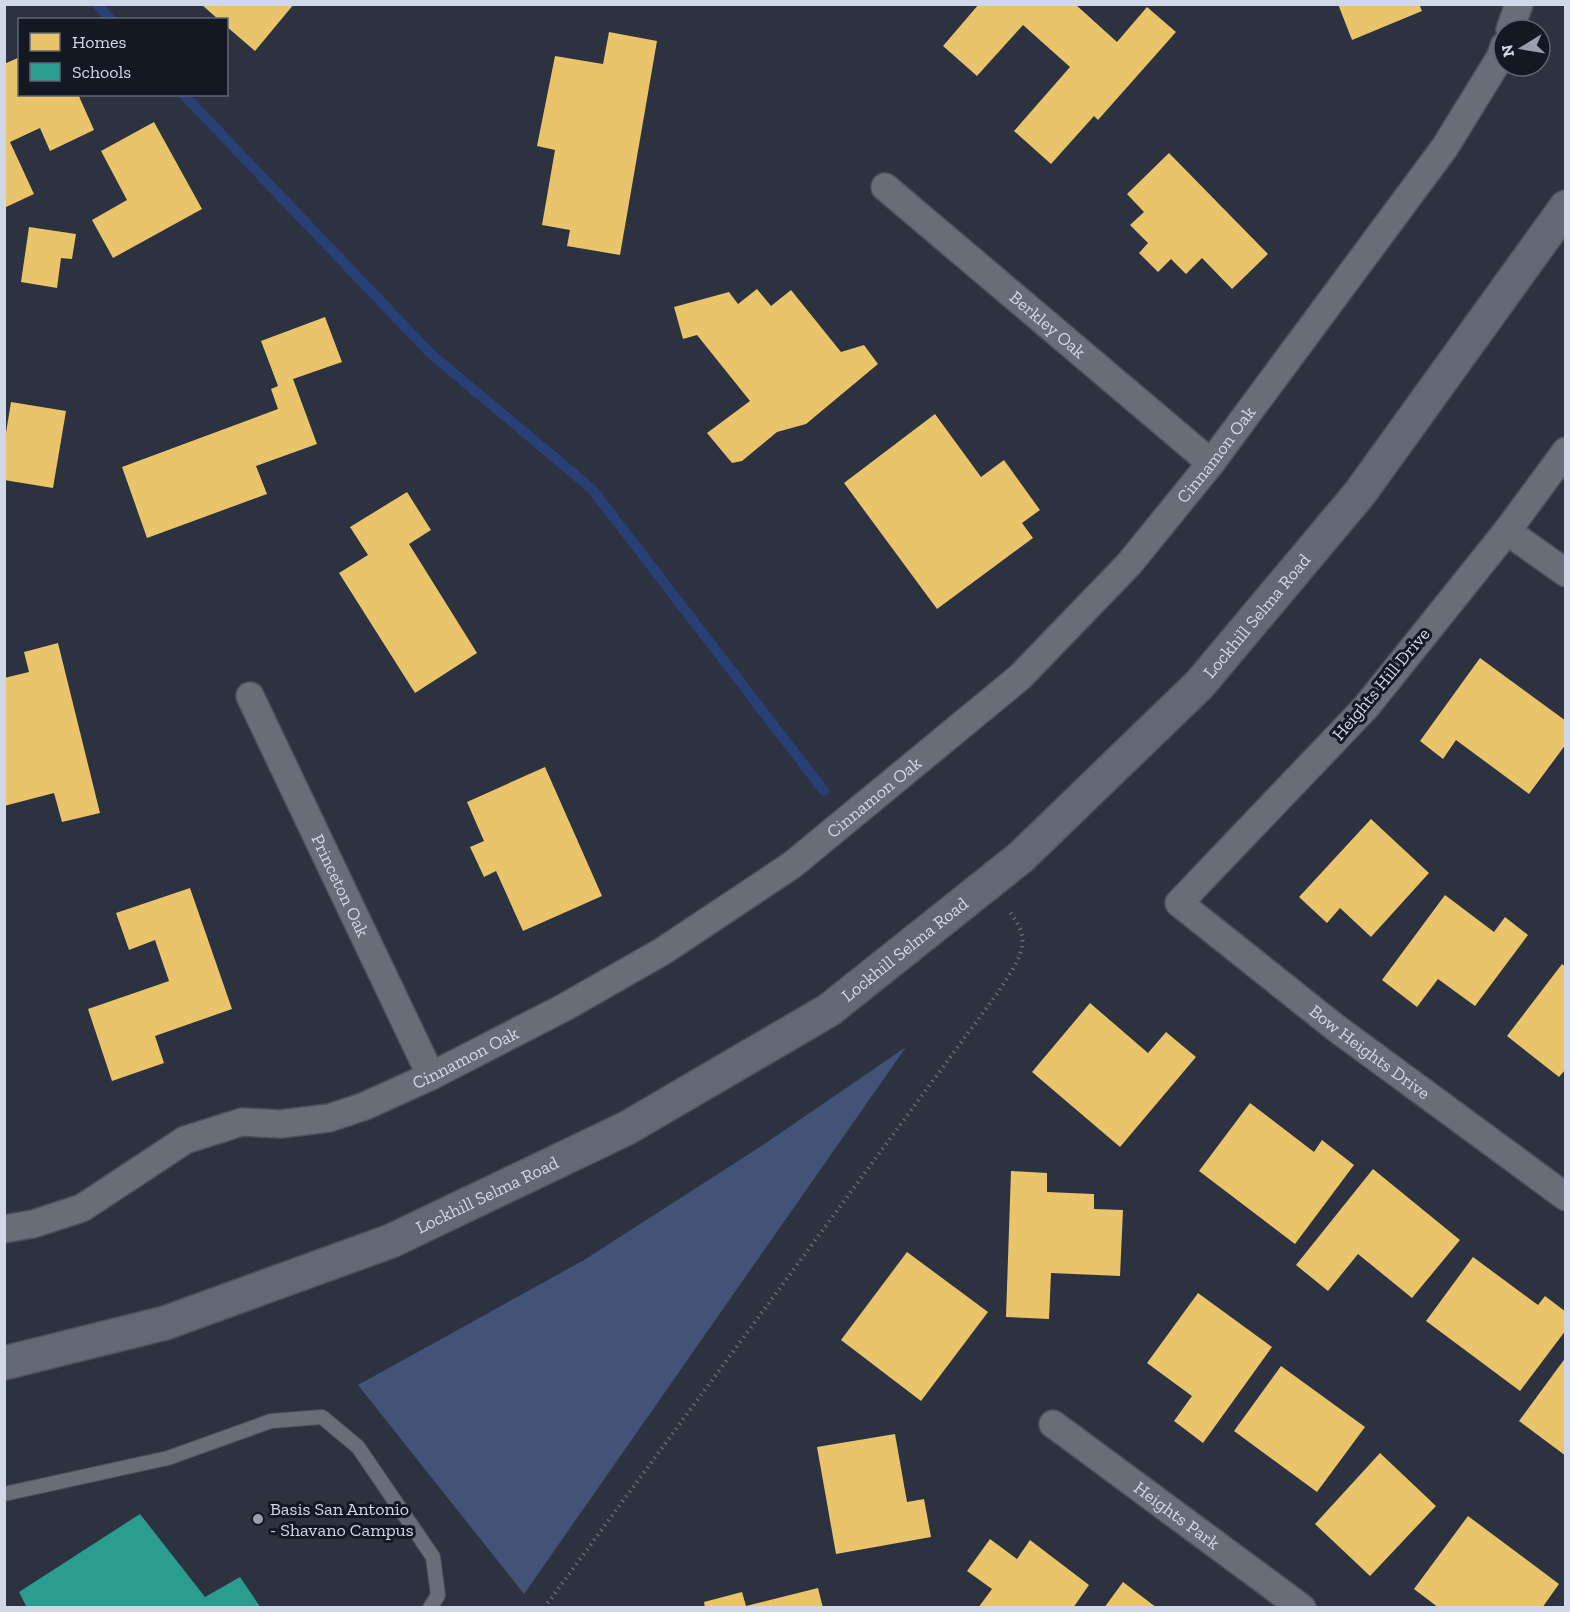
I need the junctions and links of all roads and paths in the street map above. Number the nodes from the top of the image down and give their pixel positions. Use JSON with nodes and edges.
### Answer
{"nodes":[{"id":1,"x":1492,"y":71,"type":"edge"},
{"id":2,"x":885,"y":187,"type":"dead end"},
{"id":3,"x":1566,"y":207,"type":"edge"},
{"id":4,"x":1566,"y":451,"type":"edge"},
{"id":5,"x":1211,"y":463,"type":"junction"},
{"id":6,"x":1507,"y":531,"type":"junction"},
{"id":7,"x":1566,"y":573,"type":"edge"},
{"id":8,"x":250,"y":696,"type":"dead end"},
{"id":9,"x":1179,"y":903,"type":"joint"},
{"id":10,"x":1023,"y":942,"type":"dead end"},
{"id":11,"x":431,"y":1076,"type":"junction"},
{"id":12,"x":1566,"y":1197,"type":"edge"},
{"id":13,"x":4,"y":1229,"type":"edge"},
{"id":14,"x":4,"y":1363,"type":"edge"},
{"id":15,"x":1053,"y":1424,"type":"dead end"},
{"id":16,"x":4,"y":1494,"type":"edge"},
{"id":17,"x":430,"y":1608,"type":"edge"},
{"id":18,"x":544,"y":1608,"type":"edge"},
{"id":19,"x":1302,"y":1608,"type":"edge"}],
"edges":[{"from":1,"to":5,"type":"street","name":"Cinnamon Oak"},
{"from":2,"to":5,"type":"street","name":"Berkley Oak"},
{"from":3,"to":14,"type":"main road","name":"Lockhill Selma Road"},
{"from":4,"to":6,"type":"street","name":"Heights Hill Drive"},
{"from":5,"to":11,"type":"street","name":"Cinnamon Oak"},
{"from":6,"to":7,"type":"street"},
{"from":6,"to":9,"type":"street","name":"Heights Hill Drive"},
{"from":8,"to":11,"type":"street","name":"Princeton Oak"},
{"from":9,"to":12,"type":"street","name":"Bow Heights Drive"},
{"from":10,"to":18,"type":"path"},
{"from":11,"to":13,"type":"street","name":"Cinnamon Oak"},
{"from":15,"to":19,"type":"street","name":"Heights Park"},
{"from":16,"to":17,"type":"lane"}]}
